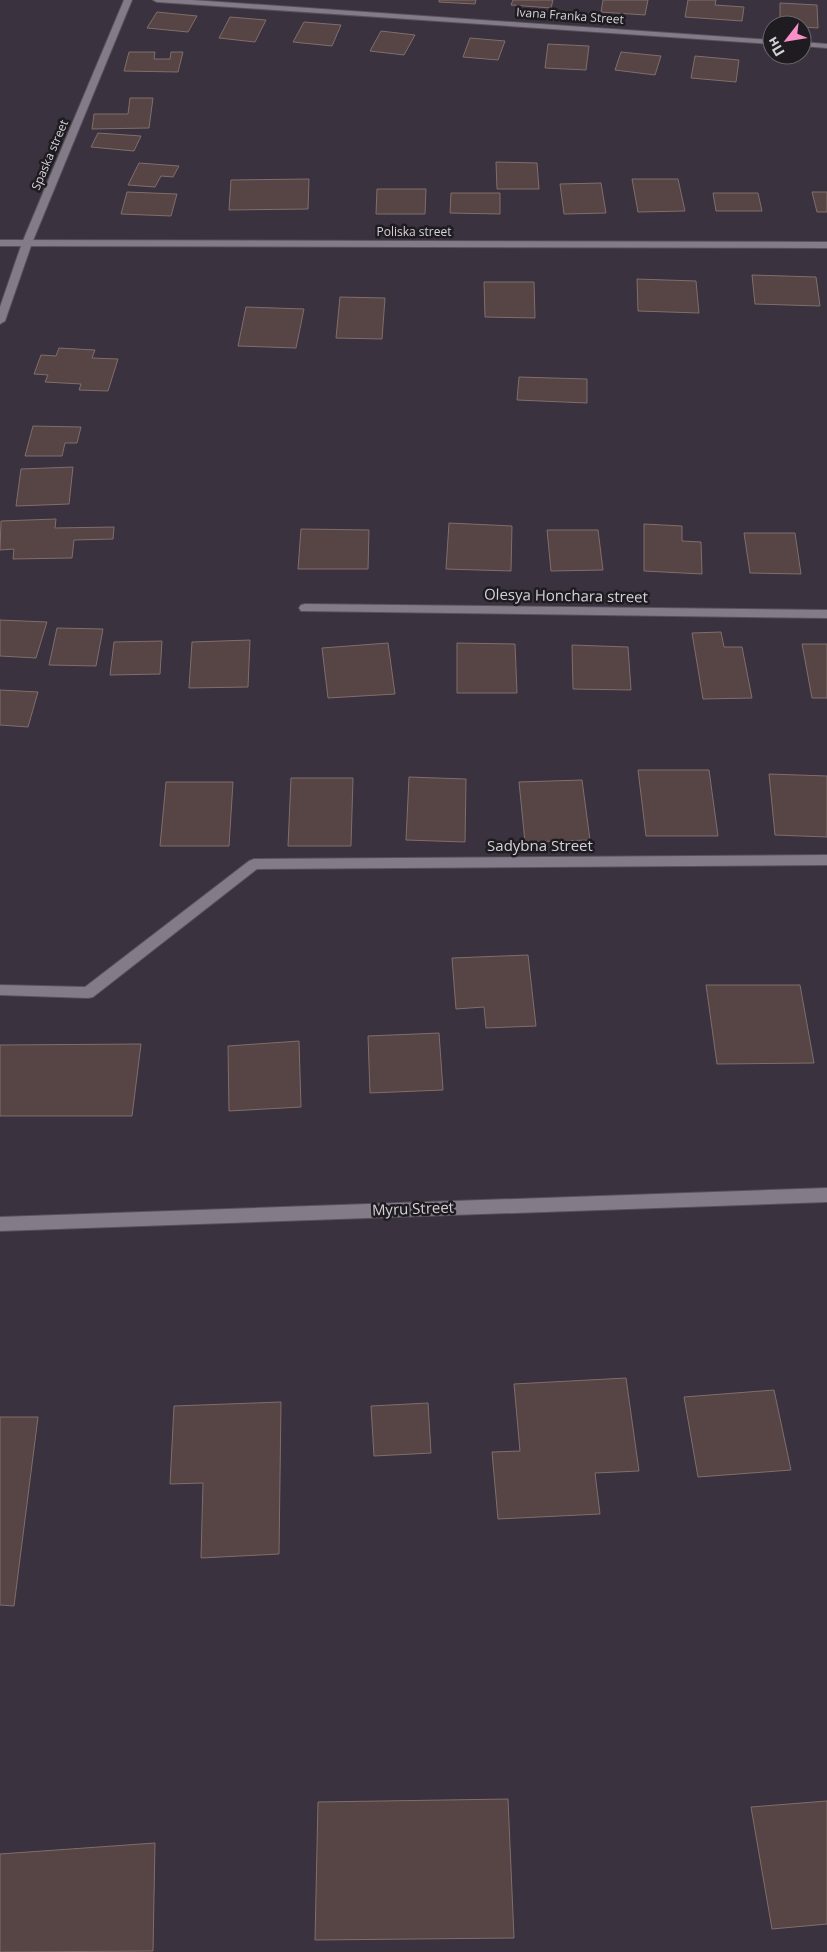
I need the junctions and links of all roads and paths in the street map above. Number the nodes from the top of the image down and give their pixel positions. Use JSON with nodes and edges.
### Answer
{"nodes":[{"id":1,"x":128,"y":0,"type":"edge"},
{"id":2,"x":157,"y":0,"type":"edge"},
{"id":3,"x":762,"y":41,"type":"edge"},
{"id":4,"x":812,"y":45,"type":"edge"},
{"id":5,"x":827,"y":46,"type":"edge"},
{"id":6,"x":0,"y":243,"type":"edge"},
{"id":7,"x":27,"y":243,"type":"junction"},
{"id":8,"x":827,"y":245,"type":"edge"},
{"id":9,"x":0,"y":321,"type":"edge"},
{"id":10,"x":305,"y":608,"type":"dead end"},
{"id":11,"x":827,"y":614,"type":"edge"},
{"id":12,"x":827,"y":860,"type":"edge"},
{"id":13,"x":0,"y":990,"type":"edge"},
{"id":14,"x":827,"y":1195,"type":"edge"},
{"id":15,"x":0,"y":1224,"type":"edge"}],
"edges":[{"from":1,"to":7,"type":"street","name":"Spaska street"},
{"from":2,"to":3,"type":"street","name":"Ivana Franka Street"},
{"from":4,"to":5,"type":"street"},
{"from":6,"to":7,"type":"street","name":"Poliska street"},
{"from":7,"to":8,"type":"street","name":"Poliska street"},
{"from":7,"to":9,"type":"street","name":"Spaska street"},
{"from":10,"to":11,"type":"street","name":"Olesya Honchara street"},
{"from":12,"to":13,"type":"street","name":"Sadybna Street"},
{"from":14,"to":15,"type":"street","name":"Myru Street"}]}
